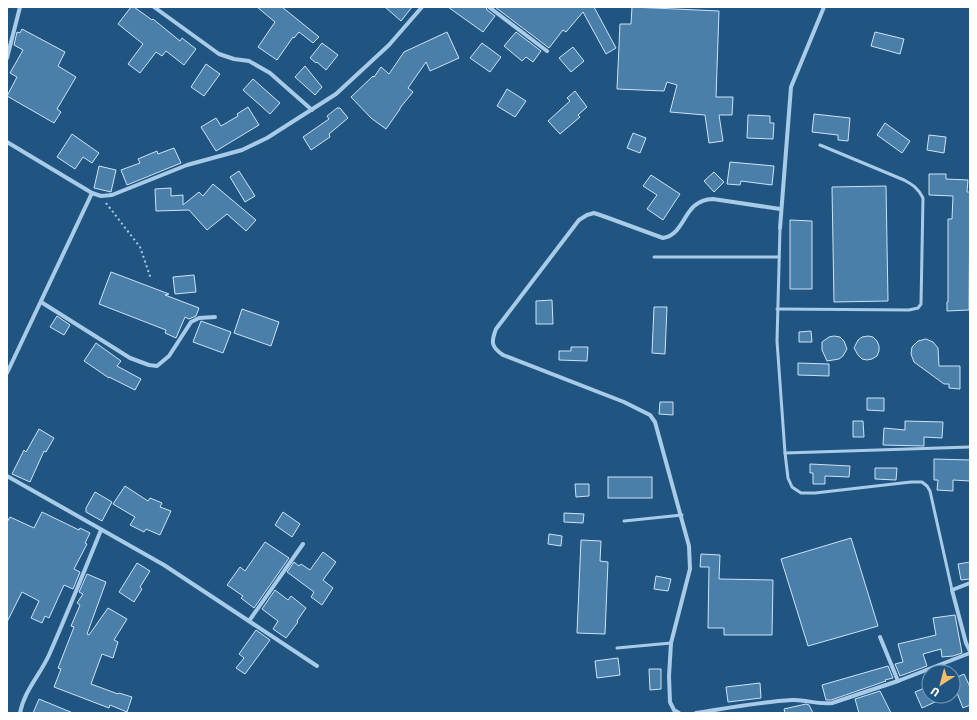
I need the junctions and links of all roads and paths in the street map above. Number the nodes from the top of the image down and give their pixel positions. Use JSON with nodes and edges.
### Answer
{"nodes":[{"id":1,"x":20,"y":7,"type":"edge"},
{"id":2,"x":154,"y":7,"type":"edge"},
{"id":3,"x":422,"y":7,"type":"edge"},
{"id":4,"x":489,"y":7,"type":"edge"},
{"id":5,"x":824,"y":7,"type":"edge"},
{"id":6,"x":547,"y":51,"type":"dead end"},
{"id":7,"x":7,"y":58,"type":"edge"},
{"id":8,"x":312,"y":110,"type":"junction"},
{"id":9,"x":7,"y":142,"type":"edge"},
{"id":10,"x":820,"y":145,"type":"dead end"},
{"id":11,"x":92,"y":193,"type":"junction"},
{"id":12,"x":101,"y":196,"type":"junction"},
{"id":13,"x":780,"y":209,"type":"junction"},
{"id":14,"x":780,"y":228,"type":"joint"},
{"id":15,"x":654,"y":256,"type":"dead end"},
{"id":16,"x":779,"y":257,"type":"junction"},
{"id":17,"x":151,"y":279,"type":"dead end"},
{"id":18,"x":41,"y":302,"type":"junction"},
{"id":19,"x":778,"y":309,"type":"junction"},
{"id":20,"x":215,"y":317,"type":"dead end"},
{"id":21,"x":7,"y":374,"type":"edge"},
{"id":22,"x":970,"y":447,"type":"edge"},
{"id":23,"x":785,"y":453,"type":"junction"},
{"id":24,"x":7,"y":476,"type":"edge"},
{"id":25,"x":682,"y":515,"type":"junction"},
{"id":26,"x":624,"y":521,"type":"dead end"},
{"id":27,"x":101,"y":530,"type":"junction"},
{"id":28,"x":303,"y":544,"type":"dead end"},
{"id":29,"x":970,"y":583,"type":"edge"},
{"id":30,"x":952,"y":590,"type":"junction"},
{"id":31,"x":249,"y":622,"type":"junction"},
{"id":32,"x":880,"y":637,"type":"dead end"},
{"id":33,"x":671,"y":643,"type":"junction"},
{"id":34,"x":617,"y":648,"type":"dead end"},
{"id":35,"x":970,"y":652,"type":"edge"},
{"id":36,"x":317,"y":666,"type":"dead end"},
{"id":37,"x":898,"y":681,"type":"junction"},
{"id":38,"x":20,"y":713,"type":"edge"},
{"id":39,"x":679,"y":713,"type":"edge"},
{"id":40,"x":696,"y":713,"type":"edge"}],
"edges":[{"from":1,"to":7,"type":"street"},
{"from":2,"to":8,"type":"street"},
{"from":3,"to":8,"type":"street"},
{"from":4,"to":6,"type":"street"},
{"from":5,"to":13,"type":"street"},
{"from":8,"to":12,"type":"street"},
{"from":9,"to":11,"type":"street"},
{"from":10,"to":19,"type":"lane"},
{"from":11,"to":12,"type":"street"},
{"from":11,"to":18,"type":"street"},
{"from":12,"to":17,"type":"path"},
{"from":13,"to":14,"type":"street"},
{"from":13,"to":25,"type":"street"},
{"from":14,"to":16,"type":"lane"},
{"from":15,"to":16,"type":"lane"},
{"from":16,"to":19,"type":"lane"},
{"from":18,"to":20,"type":"street"},
{"from":18,"to":21,"type":"street"},
{"from":19,"to":23,"type":"lane"},
{"from":22,"to":23,"type":"lane"},
{"from":23,"to":30,"type":"lane"},
{"from":24,"to":27,"type":"street"},
{"from":25,"to":26,"type":"lane"},
{"from":25,"to":33,"type":"street"},
{"from":27,"to":31,"type":"street"},
{"from":27,"to":38,"type":"street"},
{"from":28,"to":31,"type":"street"},
{"from":29,"to":30,"type":"street"},
{"from":30,"to":35,"type":"street"},
{"from":31,"to":36,"type":"street"},
{"from":32,"to":37,"type":"street"},
{"from":33,"to":34,"type":"lane"},
{"from":33,"to":39,"type":"street"},
{"from":35,"to":37,"type":"street"},
{"from":37,"to":40,"type":"street"}]}
